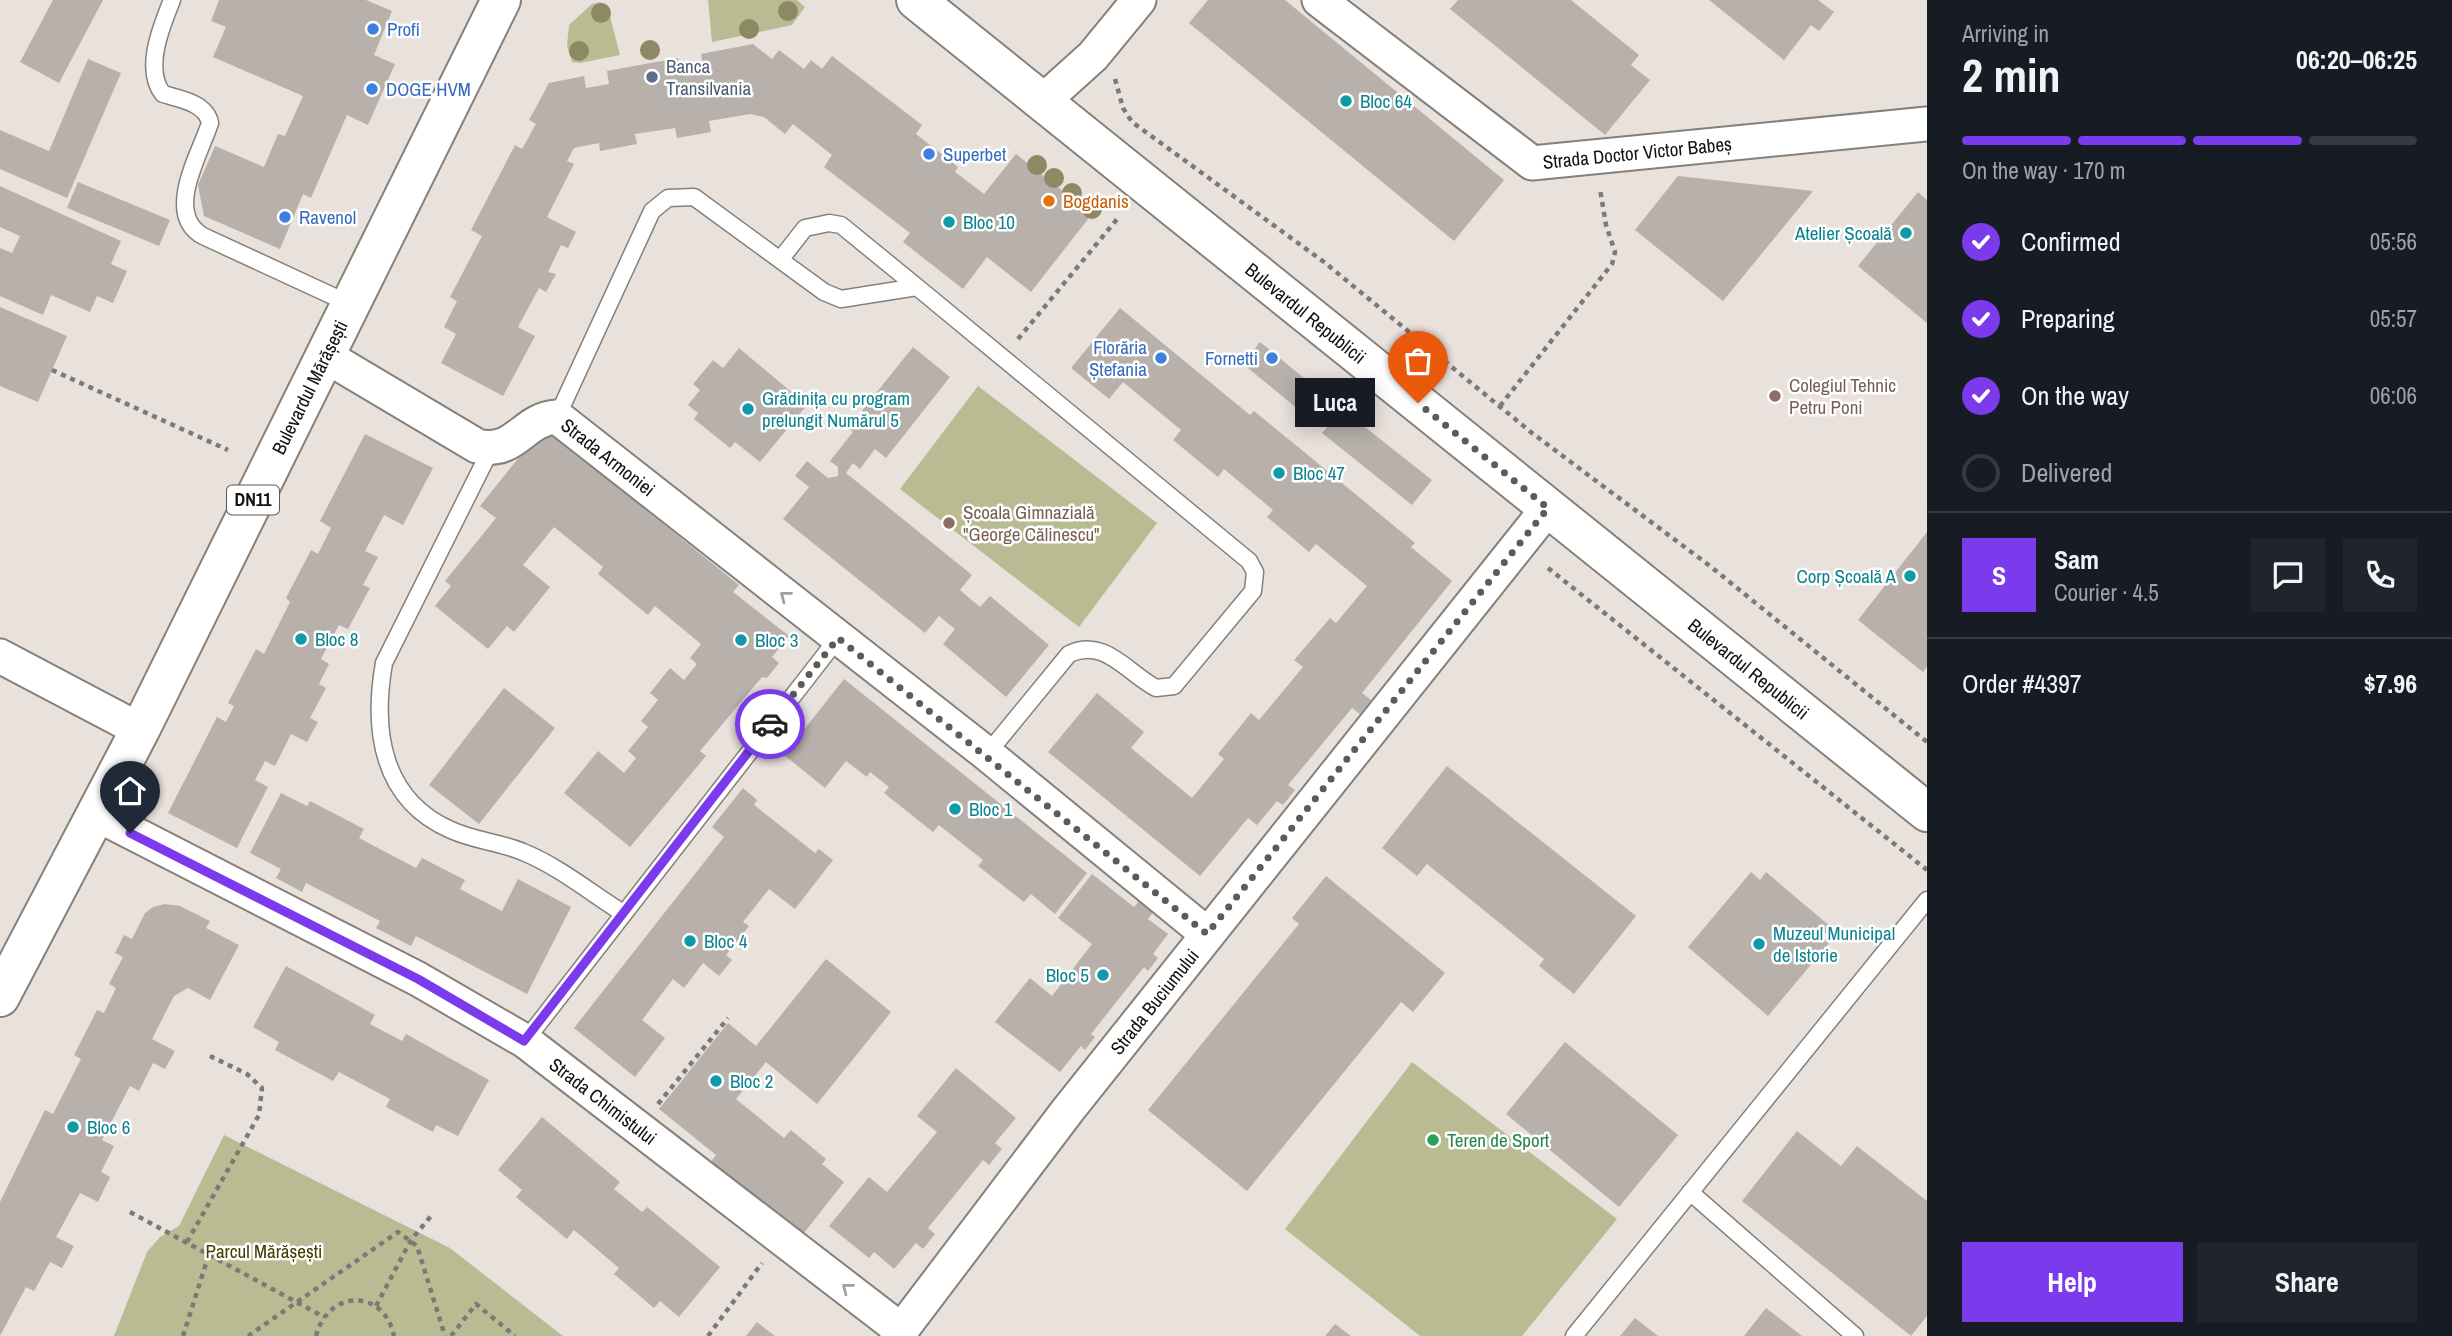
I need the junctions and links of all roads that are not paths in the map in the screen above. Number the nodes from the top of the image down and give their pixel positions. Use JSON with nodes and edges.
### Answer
{"nodes":[{"id":1,"x":172,"y":0,"type":"edge"},
{"id":2,"x":501,"y":0,"type":"edge"},
{"id":3,"x":916,"y":0,"type":"edge"},
{"id":4,"x":1139,"y":0,"type":"edge"},
{"id":5,"x":1319,"y":0,"type":"edge"},
{"id":6,"x":1042,"y":102,"type":"junction"},
{"id":7,"x":1927,"y":124,"type":"edge"},
{"id":8,"x":780,"y":260,"type":"junction"},
{"id":9,"x":917,"y":286,"type":"junction"},
{"id":10,"x":350,"y":304,"type":"junction"},
{"id":11,"x":324,"y":355,"type":"junction"},
{"id":12,"x":557,"y":417,"type":"junction"},
{"id":13,"x":491,"y":449,"type":"junction"},
{"id":14,"x":1548,"y":508,"type":"junction"},
{"id":15,"x":838,"y":638,"type":"junction"},
{"id":16,"x":0,"y":656,"type":"edge"},
{"id":17,"x":140,"y":730,"type":"junction"},
{"id":18,"x":986,"y":754,"type":"junction"},
{"id":19,"x":1927,"y":812,"type":"edge"},
{"id":20,"x":96,"y":814,"type":"junction"},
{"id":21,"x":1927,"y":900,"type":"edge"},
{"id":22,"x":623,"y":913,"type":"junction"},
{"id":23,"x":1207,"y":934,"type":"junction"},
{"id":24,"x":0,"y":997,"type":"edge"},
{"id":25,"x":524,"y":1041,"type":"junction"},
{"id":26,"x":1690,"y":1192,"type":"junction"},
{"id":27,"x":899,"y":1333,"type":"edge"},
{"id":28,"x":1574,"y":1336,"type":"edge"},
{"id":29,"x":1855,"y":1336,"type":"edge"}],
"edges":[{"from":1,"to":10,"type":"lane"},
{"from":2,"to":10,"type":"main road","name":"Bulevardul Mărășești","number":"DN11"},
{"from":3,"to":6,"type":"main road","name":"Bulevardul Republicii"},
{"from":4,"to":6,"type":"street"},
{"from":5,"to":7,"type":"street","name":"Strada Doctor Victor Babeș"},
{"from":6,"to":14,"type":"main road","name":"Bulevardul Republicii"},
{"from":8,"to":9,"type":"lane"},
{"from":8,"to":9,"type":"lane"},
{"from":8,"to":12,"type":"lane"},
{"from":9,"to":18,"type":"lane"},
{"from":10,"to":11,"type":"main road","name":"Bulevardul Mărășești","number":"DN11"},
{"from":11,"to":13,"type":"street"},
{"from":11,"to":17,"type":"main road","name":"Bulevardul Mărășești","number":"DN11"},
{"from":12,"to":13,"type":"street","name":"Strada Armoniei"},
{"from":15,"to":12,"type":"street","name":"Strada Armoniei","one_way":true},
{"from":13,"to":22,"type":"lane"},
{"from":14,"to":19,"type":"main road","name":"Bulevardul Republicii"},
{"from":14,"to":23,"type":"street","name":"Strada Buciumului"},
{"from":15,"to":18,"type":"street","name":"Strada Armoniei"},
{"from":15,"to":22,"type":"lane"},
{"from":16,"to":17,"type":"street"},
{"from":17,"to":20,"type":"main road","name":"Bulevardul Mărășești","number":"DN11"},
{"from":18,"to":23,"type":"street","name":"Strada Armoniei"},
{"from":20,"to":24,"type":"main road","name":"Bulevardul Mărășești","number":"DN11"},
{"from":20,"to":25,"type":"street","name":"Strada Chimistului"},
{"from":21,"to":26,"type":"lane"},
{"from":22,"to":25,"type":"lane"},
{"from":23,"to":27,"type":"street","name":"Strada Buciumului"},
{"from":27,"to":25,"type":"street","name":"Strada Chimistului","one_way":true},
{"from":26,"to":28,"type":"lane"},
{"from":26,"to":29,"type":"lane"}]}
